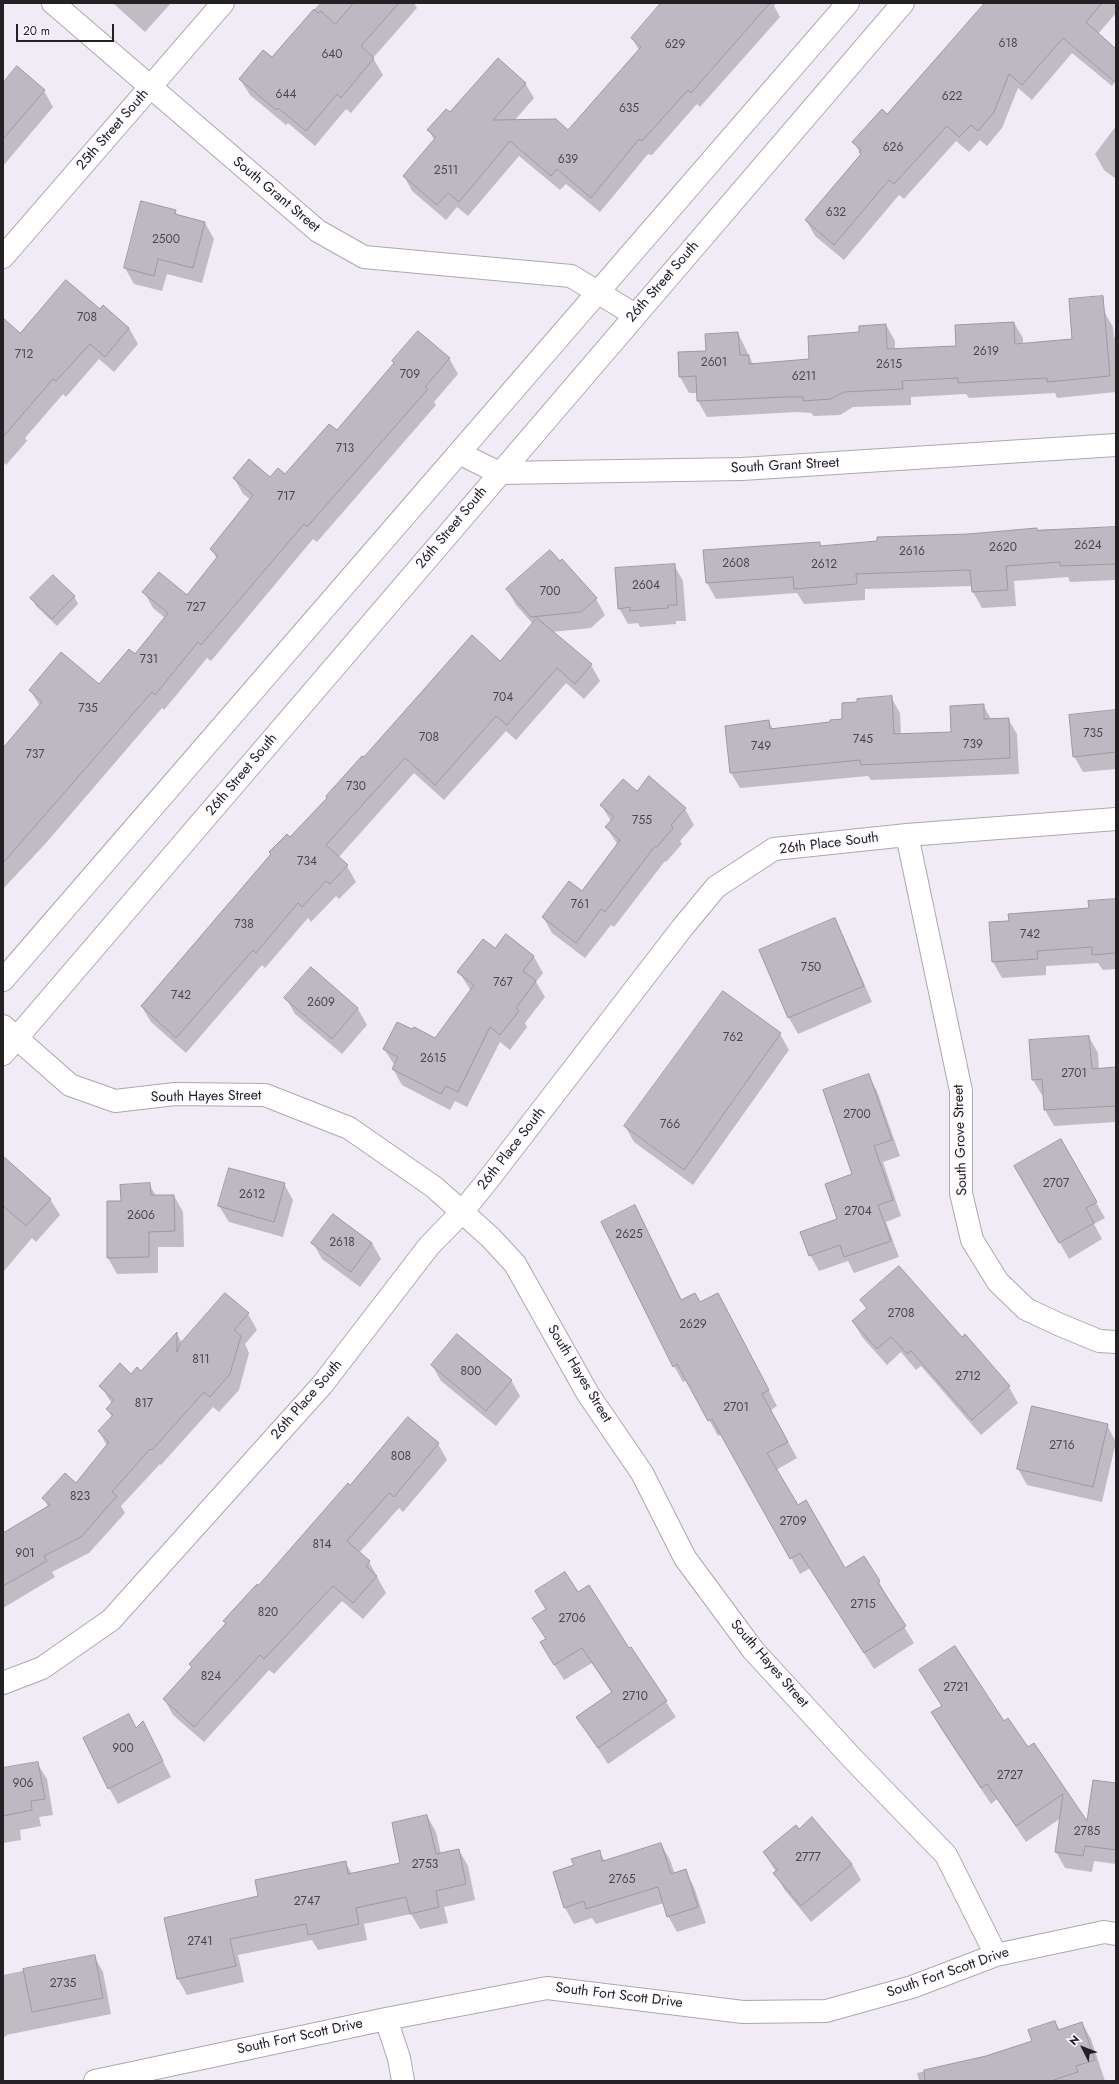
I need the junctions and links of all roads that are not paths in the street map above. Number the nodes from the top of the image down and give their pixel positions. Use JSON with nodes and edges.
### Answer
{"nodes":[{"id":1,"x":53,"y":3,"type":"edge"},
{"id":2,"x":223,"y":3,"type":"edge"},
{"id":3,"x":848,"y":3,"type":"edge"},
{"id":4,"x":903,"y":3,"type":"edge"},
{"id":5,"x":150,"y":87,"type":"junction"},
{"id":6,"x":3,"y":257,"type":"edge"},
{"id":7,"x":597,"y":293,"type":"junction"},
{"id":8,"x":635,"y":315,"type":"junction"},
{"id":9,"x":1116,"y":444,"type":"edge"},
{"id":10,"x":460,"y":453,"type":"junction"},
{"id":11,"x":499,"y":474,"type":"junction"},
{"id":12,"x":1116,"y":819,"type":"edge"},
{"id":13,"x":907,"y":835,"type":"junction"},
{"id":14,"x":3,"y":980,"type":"edge"},
{"id":15,"x":10,"y":1032,"type":"edge"},
{"id":16,"x":3,"y":1054,"type":"edge"},
{"id":17,"x":462,"y":1212,"type":"junction"},
{"id":18,"x":1116,"y":1342,"type":"edge"},
{"id":19,"x":3,"y":1683,"type":"edge"},
{"id":20,"x":1116,"y":1934,"type":"edge"},
{"id":21,"x":996,"y":1955,"type":"junction"},
{"id":22,"x":386,"y":2019,"type":"junction"},
{"id":23,"x":95,"y":2081,"type":"edge"},
{"id":24,"x":403,"y":2081,"type":"edge"}],
"edges":[{"from":1,"to":5,"type":"street","name":"South Grant Street"},
{"from":2,"to":5,"type":"street","name":"25th Street South"},
{"from":3,"to":7,"type":"street"},
{"from":4,"to":8,"type":"street","name":"26th Street South"},
{"from":5,"to":6,"type":"street","name":"25th Street South"},
{"from":5,"to":7,"type":"street","name":"South Grant Street"},
{"from":7,"to":8,"type":"street","name":"South Grant Street"},
{"from":7,"to":10,"type":"street"},
{"from":8,"to":11,"type":"street","name":"26th Street South"},
{"from":9,"to":11,"type":"street","name":"South Grant Street"},
{"from":10,"to":11,"type":"street","name":"South Grant Street"},
{"from":10,"to":14,"type":"street"},
{"from":11,"to":15,"type":"street","name":"26th Street South"},
{"from":12,"to":13,"type":"street","name":"26th Place South"},
{"from":13,"to":17,"type":"street","name":"26th Place South"},
{"from":13,"to":18,"type":"street","name":"South Grove Street"},
{"from":15,"to":16,"type":"street","name":"26th Street South"},
{"from":15,"to":17,"type":"street","name":"South Hayes Street"},
{"from":17,"to":19,"type":"street","name":"26th Place South"},
{"from":17,"to":21,"type":"street","name":"South Hayes Street"},
{"from":20,"to":21,"type":"street","name":"South Fort Scott Drive"},
{"from":21,"to":22,"type":"street","name":"South Fort Scott Drive"},
{"from":22,"to":23,"type":"street","name":"South Fort Scott Drive"},
{"from":22,"to":24,"type":"street"}]}
